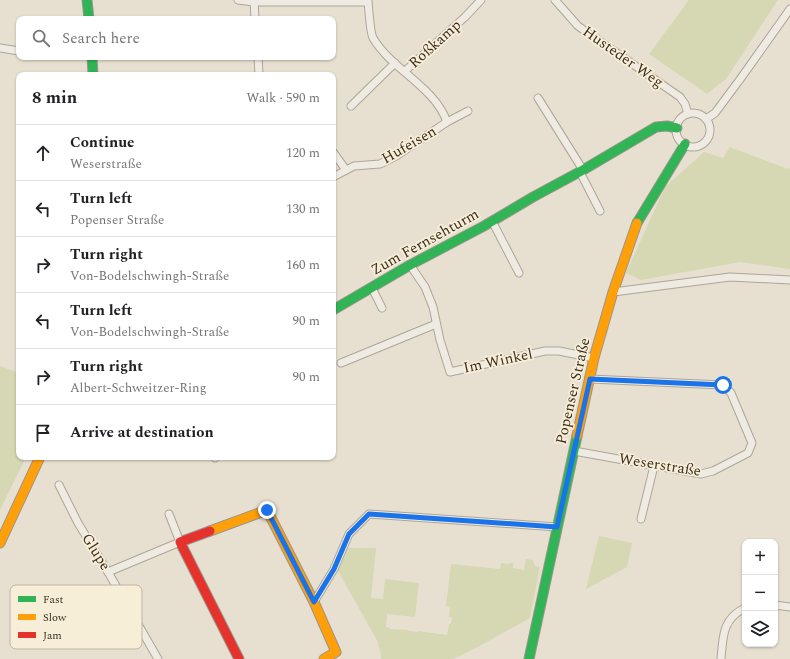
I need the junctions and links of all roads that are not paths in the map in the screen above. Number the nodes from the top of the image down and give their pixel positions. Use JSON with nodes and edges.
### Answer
{"nodes":[{"id":1,"x":87,"y":0,"type":"edge"},
{"id":2,"x":238,"y":0,"type":"edge"},
{"id":3,"x":481,"y":0,"type":"edge"},
{"id":4,"x":555,"y":0,"type":"edge"},
{"id":5,"x":254,"y":1,"type":"edge"},
{"id":6,"x":368,"y":1,"type":"edge"},
{"id":7,"x":790,"y":9,"type":"edge"},
{"id":8,"x":89,"y":16,"type":"edge"},
{"id":9,"x":255,"y":16,"type":"edge"},
{"id":10,"x":0,"y":48,"type":"edge"},
{"id":11,"x":16,"y":51,"type":"edge"},
{"id":12,"x":92,"y":60,"type":"edge"},
{"id":13,"x":258,"y":60,"type":"edge"},
{"id":14,"x":395,"y":63,"type":"junction"},
{"id":15,"x":405,"y":71,"type":"junction"},
{"id":16,"x":93,"y":72,"type":"edge"},
{"id":17,"x":259,"y":72,"type":"edge"},
{"id":18,"x":538,"y":98,"type":"dead end"},
{"id":19,"x":351,"y":106,"type":"dead end"},
{"id":20,"x":468,"y":111,"type":"dead end"},
{"id":21,"x":688,"y":114,"type":"junction"},
{"id":22,"x":706,"y":119,"type":"junction"},
{"id":23,"x":448,"y":122,"type":"junction"},
{"id":24,"x":677,"y":128,"type":"junction"},
{"id":25,"x":685,"y":144,"type":"junction"},
{"id":26,"x":336,"y":156,"type":"edge"},
{"id":27,"x":346,"y":170,"type":"junction"},
{"id":28,"x":581,"y":171,"type":"junction"},
{"id":29,"x":336,"y":175,"type":"edge"},
{"id":30,"x":600,"y":211,"type":"dead end"},
{"id":31,"x":492,"y":221,"type":"junction"},
{"id":32,"x":410,"y":265,"type":"junction"},
{"id":33,"x":519,"y":273,"type":"dead end"},
{"id":34,"x":790,"y":280,"type":"edge"},
{"id":35,"x":372,"y":288,"type":"junction"},
{"id":36,"x":613,"y":292,"type":"junction"},
{"id":37,"x":336,"y":308,"type":"edge"},
{"id":38,"x":382,"y":308,"type":"dead end"},
{"id":39,"x":436,"y":324,"type":"junction"},
{"id":40,"x":594,"y":358,"type":"junction"},
{"id":41,"x":341,"y":363,"type":"dead end"},
{"id":42,"x":590,"y":379,"type":"junction"},
{"id":43,"x":574,"y":451,"type":"junction"},
{"id":44,"x":39,"y":460,"type":"edge"},
{"id":45,"x":654,"y":466,"type":"junction"},
{"id":46,"x":59,"y":485,"type":"dead end"},
{"id":47,"x":169,"y":514,"type":"dead end"},
{"id":48,"x":641,"y":520,"type":"dead end"},
{"id":49,"x":557,"y":527,"type":"junction"},
{"id":50,"x":180,"y":542,"type":"junction"},
{"id":51,"x":0,"y":543,"type":"edge"},
{"id":52,"x":108,"y":572,"type":"junction"},
{"id":53,"x":115,"y":585,"type":"edge"},
{"id":54,"x":314,"y":602,"type":"junction"},
{"id":55,"x":778,"y":605,"type":"edge"},
{"id":56,"x":790,"y":607,"type":"edge"},
{"id":57,"x":742,"y":610,"type":"edge"},
{"id":58,"x":142,"y":631,"type":"edge"},
{"id":59,"x":158,"y":659,"type":"edge"},
{"id":60,"x":239,"y":659,"type":"edge"},
{"id":61,"x":324,"y":659,"type":"edge"},
{"id":62,"x":529,"y":659,"type":"edge"},
{"id":63,"x":720,"y":659,"type":"edge"}],
"edges":[{"from":1,"to":8,"type":"street"},
{"from":2,"to":5,"type":"street","name":"Hufeisen"},
{"from":3,"to":15,"type":"street","name":"Roßkamp"},
{"from":4,"to":21,"type":"street","name":"Husteder Weg"},
{"from":5,"to":6,"type":"street","name":"Hufeisen"},
{"from":5,"to":9,"type":"street"},
{"from":6,"to":14,"type":"street","name":"Hufeisen"},
{"from":7,"to":22,"type":"street"},
{"from":10,"to":11,"type":"street"},
{"from":12,"to":16,"type":"street"},
{"from":13,"to":17,"type":"street"},
{"from":14,"to":15,"type":"street","name":"Hufeisen"},
{"from":14,"to":19,"type":"street"},
{"from":15,"to":23,"type":"street","name":"Hufeisen"},
{"from":18,"to":28,"type":"street"},
{"from":20,"to":23,"type":"street","name":"Hufeisen"},
{"from":21,"to":22,"type":"street"},
{"from":21,"to":24,"type":"street"},
{"from":22,"to":25,"type":"street"},
{"from":23,"to":27,"type":"street","name":"Hufeisen"},
{"from":24,"to":25,"type":"street"},
{"from":24,"to":28,"type":"street","name":"Zum Fernsehturm"},
{"from":25,"to":36,"type":"street","name":"Popenser Straße"},
{"from":26,"to":27,"type":"street"},
{"from":27,"to":29,"type":"street","name":"Hufeisen"},
{"from":28,"to":30,"type":"street"},
{"from":28,"to":31,"type":"street","name":"Zum Fernsehturm"},
{"from":31,"to":32,"type":"street","name":"Zum Fernsehturm"},
{"from":31,"to":33,"type":"street","name":"Zum Fernsehturm"},
{"from":32,"to":35,"type":"street","name":"Zum Fernsehturm"},
{"from":32,"to":39,"type":"street","name":"Im Winkel"},
{"from":34,"to":36,"type":"street"},
{"from":35,"to":37,"type":"street","name":"Zum Fernsehturm"},
{"from":35,"to":38,"type":"street","name":"Zum Fernsehturm"},
{"from":36,"to":40,"type":"street","name":"Popenser Straße"},
{"from":39,"to":40,"type":"street","name":"Im Winkel"},
{"from":39,"to":41,"type":"street"},
{"from":40,"to":42,"type":"street","name":"Popenser Straße"},
{"from":42,"to":43,"type":"street","name":"Popenser Straße"},
{"from":42,"to":45,"type":"street","name":"Weserstraße"},
{"from":43,"to":45,"type":"street","name":"Weserstraße"},
{"from":43,"to":49,"type":"street","name":"Popenser Straße"},
{"from":44,"to":51,"type":"street"},
{"from":45,"to":48,"type":"street"},
{"from":46,"to":52,"type":"street","name":"Glupe"},
{"from":47,"to":50,"type":"street"},
{"from":49,"to":54,"type":"street"},
{"from":49,"to":62,"type":"street","name":"Popenser Straße"},
{"from":50,"to":52,"type":"street"},
{"from":50,"to":54,"type":"street"},
{"from":50,"to":60,"type":"street"},
{"from":52,"to":53,"type":"street","name":"Glupe"},
{"from":54,"to":61,"type":"street"},
{"from":55,"to":56,"type":"street"},
{"from":57,"to":63,"type":"street"},
{"from":58,"to":59,"type":"street","name":"Glupe"}]}
